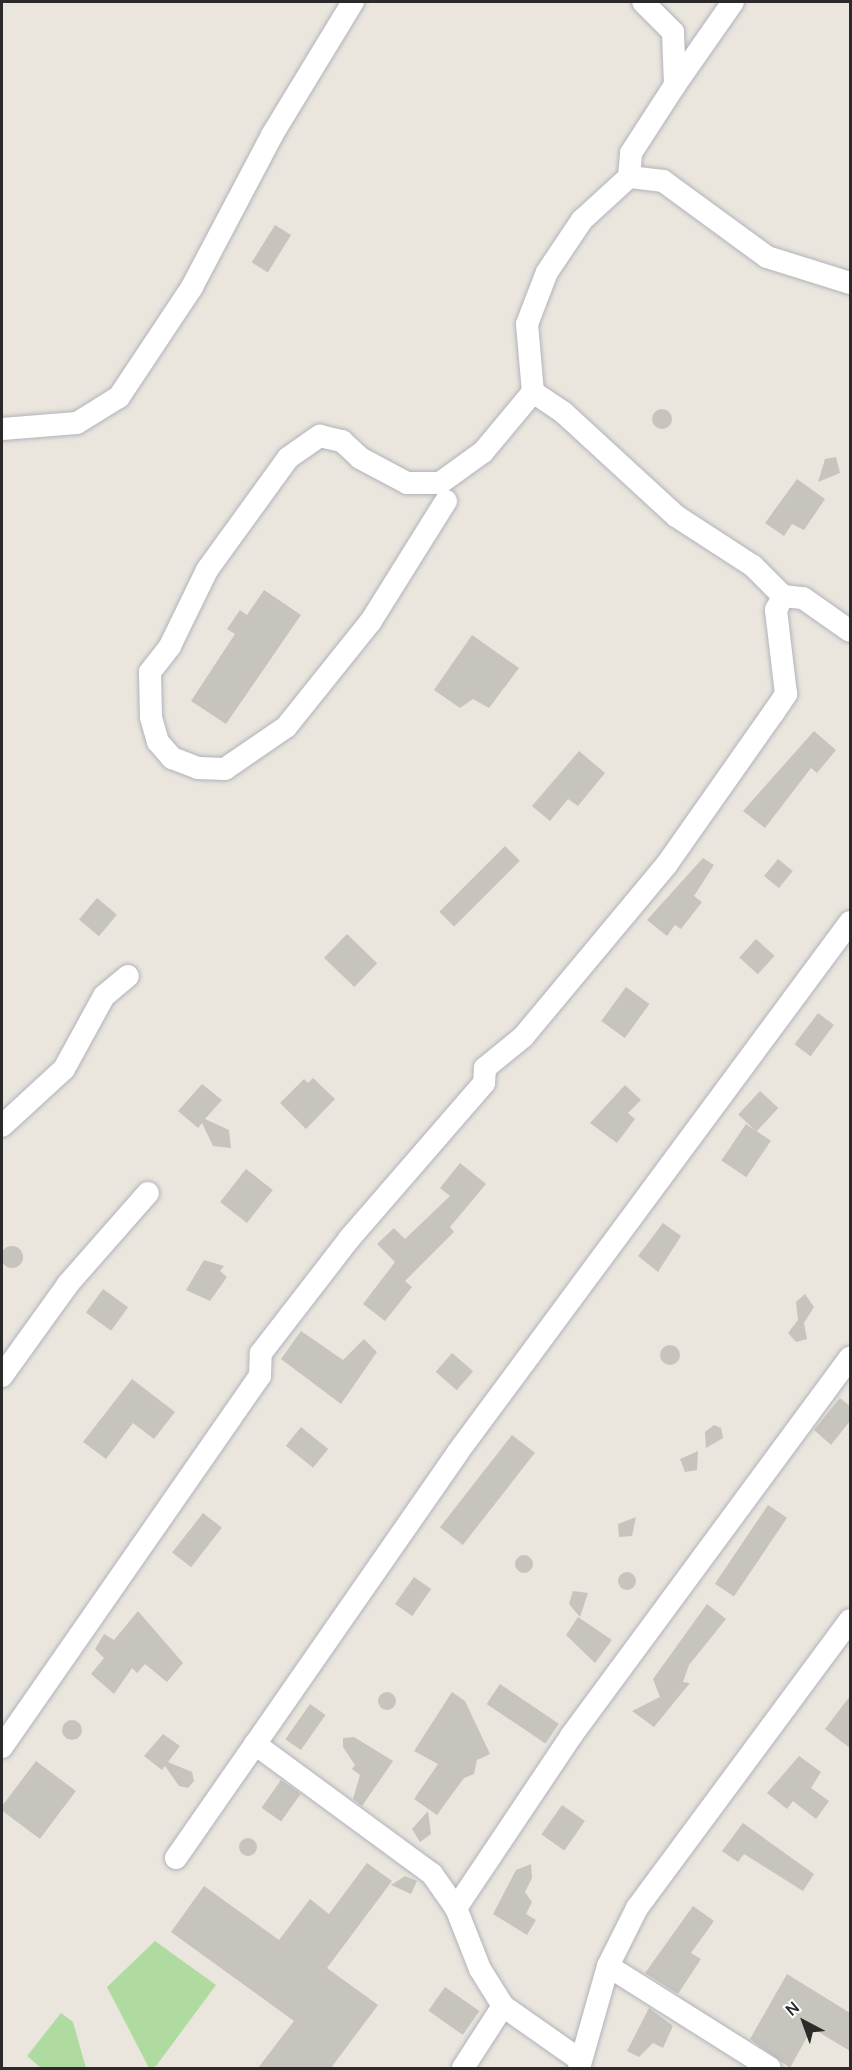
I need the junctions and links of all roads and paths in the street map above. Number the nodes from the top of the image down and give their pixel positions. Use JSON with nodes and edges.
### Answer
{"nodes":[{"id":1,"x":353,"y":2,"type":"edge"},
{"id":2,"x":643,"y":2,"type":"edge"},
{"id":3,"x":733,"y":2,"type":"edge"},
{"id":4,"x":675,"y":84,"type":"junction"},
{"id":5,"x":629,"y":177,"type":"junction"},
{"id":6,"x":850,"y":283,"type":"edge"},
{"id":7,"x":533,"y":392,"type":"junction"},
{"id":8,"x":2,"y":429,"type":"edge"},
{"id":9,"x":446,"y":501,"type":"dead end"},
{"id":10,"x":783,"y":596,"type":"junction"},
{"id":11,"x":850,"y":631,"type":"edge"},
{"id":12,"x":850,"y":922,"type":"edge"},
{"id":13,"x":128,"y":976,"type":"dead end"},
{"id":14,"x":2,"y":1125,"type":"edge"},
{"id":15,"x":148,"y":1193,"type":"dead end"},
{"id":16,"x":850,"y":1358,"type":"edge"},
{"id":17,"x":2,"y":1376,"type":"edge"},
{"id":18,"x":850,"y":1620,"type":"edge"},
{"id":19,"x":255,"y":1744,"type":"junction"},
{"id":20,"x":2,"y":1747,"type":"edge"},
{"id":21,"x":176,"y":1858,"type":"dead end"},
{"id":22,"x":456,"y":1908,"type":"junction"},
{"id":23,"x":608,"y":1966,"type":"junction"},
{"id":24,"x":503,"y":2006,"type":"junction"},
{"id":25,"x":579,"y":2064,"type":"edge"},
{"id":26,"x":463,"y":2068,"type":"edge"},
{"id":27,"x":770,"y":2068,"type":"edge"}],
"edges":[{"from":1,"to":8,"type":"street"},
{"from":2,"to":4,"type":"street"},
{"from":3,"to":4,"type":"street"},
{"from":4,"to":5,"type":"street"},
{"from":5,"to":6,"type":"street"},
{"from":5,"to":7,"type":"street"},
{"from":7,"to":9,"type":"street"},
{"from":7,"to":10,"type":"street"},
{"from":10,"to":11,"type":"street"},
{"from":10,"to":20,"type":"street"},
{"from":12,"to":19,"type":"street"},
{"from":13,"to":14,"type":"street"},
{"from":15,"to":17,"type":"street"},
{"from":16,"to":22,"type":"street"},
{"from":18,"to":23,"type":"street"},
{"from":19,"to":21,"type":"street"},
{"from":19,"to":22,"type":"street"},
{"from":22,"to":24,"type":"street"},
{"from":23,"to":25,"type":"street"},
{"from":23,"to":27,"type":"street"},
{"from":24,"to":25,"type":"street"},
{"from":24,"to":26,"type":"street"}]}
